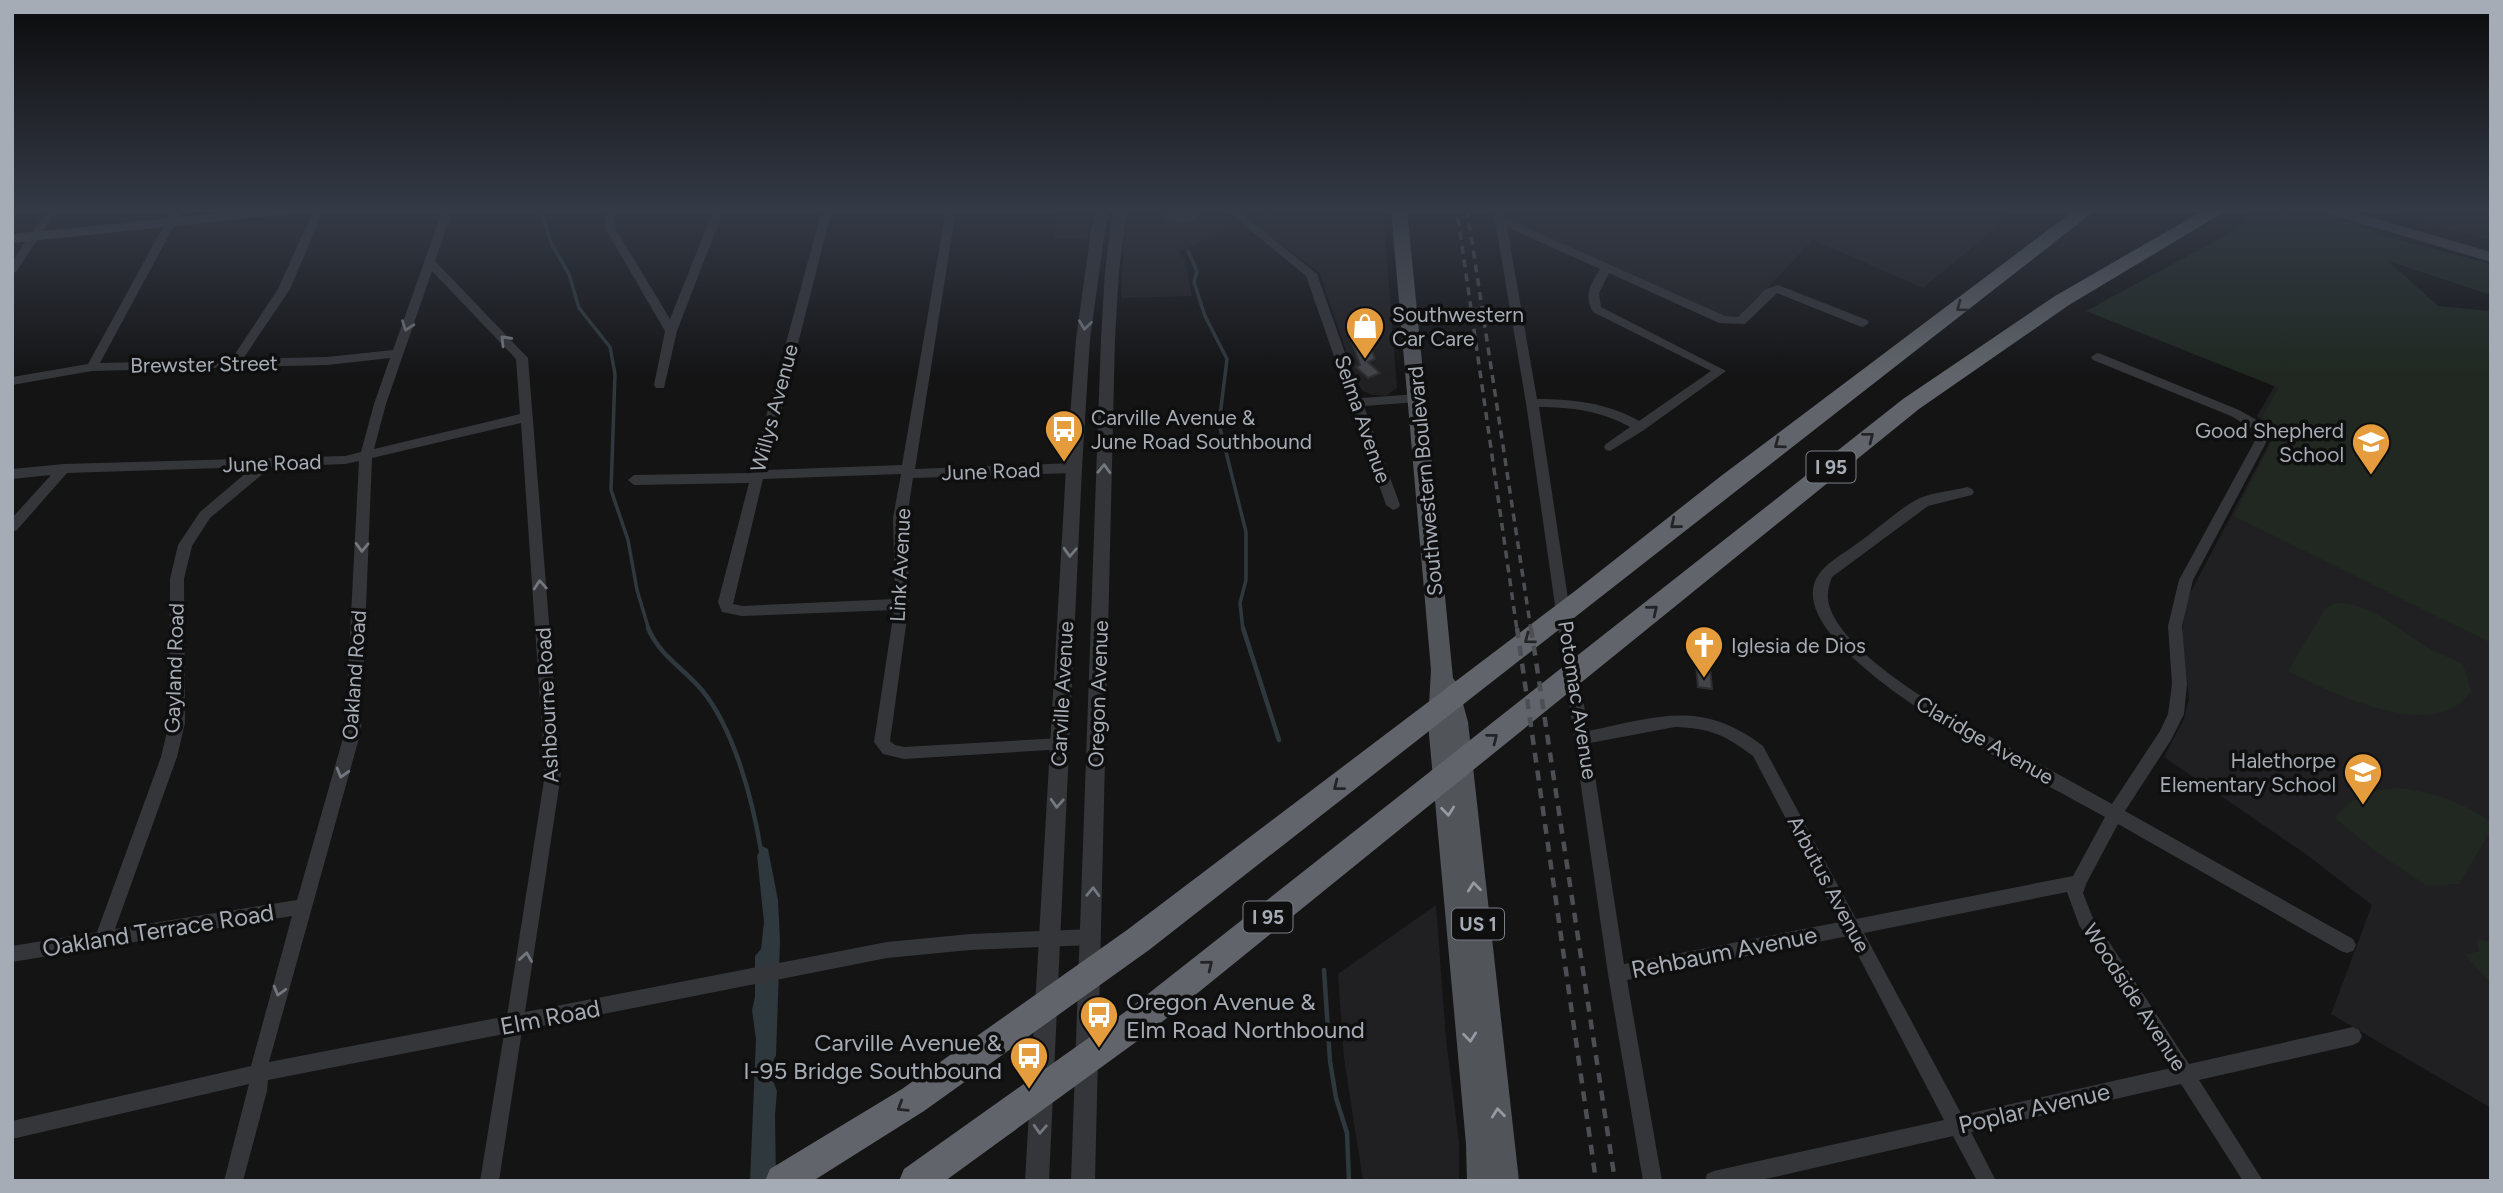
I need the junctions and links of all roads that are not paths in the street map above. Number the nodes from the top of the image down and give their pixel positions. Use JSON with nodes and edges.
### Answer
{"nodes":[{"id":1,"x":148,"y":265,"type":"edge"},
{"id":2,"x":295,"y":265,"type":"edge"},
{"id":3,"x":428,"y":265,"type":"edge"},
{"id":4,"x":433,"y":265,"type":"edge"},
{"id":5,"x":632,"y":265,"type":"edge"},
{"id":6,"x":697,"y":265,"type":"edge"},
{"id":7,"x":812,"y":265,"type":"edge"},
{"id":8,"x":942,"y":265,"type":"edge"},
{"id":9,"x":1092,"y":265,"type":"edge"},
{"id":10,"x":1113,"y":265,"type":"edge"},
{"id":11,"x":1299,"y":265,"type":"edge"},
{"id":12,"x":1405,"y":265,"type":"edge"},
{"id":13,"x":1508,"y":265,"type":"edge"},
{"id":14,"x":1602,"y":265,"type":"edge"},
{"id":15,"x":2118,"y":265,"type":"edge"},
{"id":16,"x":2119,"y":265,"type":"edge"},
{"id":17,"x":2015,"y":266,"type":"edge"},
{"id":18,"x":1607,"y":267,"type":"junction"},
{"id":19,"x":2114,"y":267,"type":"junction"},
{"id":20,"x":1863,"y":323,"type":"dead end"},
{"id":21,"x":671,"y":331,"type":"junction"},
{"id":22,"x":397,"y":353,"type":"junction"},
{"id":23,"x":2097,"y":357,"type":"dead end"},
{"id":24,"x":234,"y":364,"type":"junction"},
{"id":25,"x":92,"y":368,"type":"junction"},
{"id":26,"x":1107,"y":377,"type":"junction"},
{"id":27,"x":1080,"y":378,"type":"junction"},
{"id":28,"x":12,"y":381,"type":"edge"},
{"id":29,"x":660,"y":385,"type":"dead end"},
{"id":30,"x":1418,"y":398,"type":"junction"},
{"id":31,"x":1356,"y":402,"type":"junction"},
{"id":32,"x":1532,"y":403,"type":"junction"},
{"id":33,"x":527,"y":417,"type":"junction"},
{"id":34,"x":1640,"y":427,"type":"junction"},
{"id":35,"x":1610,"y":447,"type":"dead end"},
{"id":36,"x":366,"y":456,"type":"junction"},
{"id":37,"x":266,"y":464,"type":"junction"},
{"id":38,"x":1074,"y":468,"type":"junction"},
{"id":39,"x":64,"y":469,"type":"junction"},
{"id":40,"x":908,"y":472,"type":"junction"},
{"id":41,"x":12,"y":474,"type":"edge"},
{"id":42,"x":756,"y":476,"type":"junction"},
{"id":43,"x":634,"y":480,"type":"dead end"},
{"id":44,"x":1967,"y":492,"type":"dead end"},
{"id":45,"x":1393,"y":505,"type":"dead end"},
{"id":46,"x":12,"y":527,"type":"edge"},
{"id":47,"x":902,"y":604,"type":"junction"},
{"id":48,"x":1442,"y":670,"type":"junction"},
{"id":49,"x":1584,"y":738,"type":"junction"},
{"id":50,"x":1060,"y":744,"type":"junction"},
{"id":51,"x":2115,"y":814,"type":"junction"},
{"id":52,"x":2078,"y":882,"type":"junction"},
{"id":53,"x":304,"y":906,"type":"junction"},
{"id":54,"x":1852,"y":927,"type":"junction"},
{"id":55,"x":1091,"y":937,"type":"junction"},
{"id":56,"x":103,"y":939,"type":"junction"},
{"id":57,"x":1051,"y":939,"type":"junction"},
{"id":58,"x":2347,"y":945,"type":"dead end"},
{"id":59,"x":12,"y":954,"type":"edge"},
{"id":60,"x":1617,"y":974,"type":"junction"},
{"id":61,"x":515,"y":1024,"type":"junction"},
{"id":62,"x":2353,"y":1036,"type":"dead end"},
{"id":63,"x":259,"y":1073,"type":"junction"},
{"id":64,"x":2185,"y":1074,"type":"junction"},
{"id":65,"x":1957,"y":1126,"type":"junction"},
{"id":66,"x":12,"y":1130,"type":"edge"},
{"id":67,"x":233,"y":1181,"type":"edge"},
{"id":68,"x":489,"y":1181,"type":"edge"},
{"id":69,"x":782,"y":1181,"type":"edge"},
{"id":70,"x":916,"y":1181,"type":"edge"},
{"id":71,"x":1037,"y":1181,"type":"edge"},
{"id":72,"x":1083,"y":1181,"type":"edge"},
{"id":73,"x":1481,"y":1181,"type":"edge"},
{"id":74,"x":1505,"y":1181,"type":"edge"},
{"id":75,"x":1653,"y":1181,"type":"edge"},
{"id":76,"x":1714,"y":1181,"type":"edge"},
{"id":77,"x":1987,"y":1181,"type":"edge"},
{"id":78,"x":2254,"y":1181,"type":"edge"}],
"edges":[{"from":1,"to":25,"type":"street"},
{"from":2,"to":24,"type":"street"},
{"from":3,"to":22,"type":"street","name":"Oakland Road","one_way":true},
{"from":33,"to":4,"type":"street","name":"Ashbourne Road","one_way":true},
{"from":5,"to":21,"type":"street"},
{"from":6,"to":21,"type":"street"},
{"from":7,"to":42,"type":"street","name":"Willys Avenue"},
{"from":8,"to":40,"type":"street","name":"Link Avenue"},
{"from":9,"to":27,"type":"street","name":"Carville Avenue","one_way":true},
{"from":10,"to":26,"type":"street","name":"Oregon Avenue"},
{"from":11,"to":31,"type":"street","name":"Selma Avenue"},
{"from":12,"to":30,"type":"main road","name":"Southwestern Boulevard","number":"US 1"},
{"from":13,"to":32,"type":"street","name":"Potomac Avenue"},
{"from":14,"to":18,"type":"street"},
{"from":15,"to":19,"type":"highway","number":"I 95"},
{"from":16,"to":19,"type":"highway"},
{"from":17,"to":69,"type":"highway","number":"I 95","one_way":true},
{"from":18,"to":20,"type":"street"},
{"from":18,"to":34,"type":"street"},
{"from":70,"to":19,"type":"highway","number":"I 95","one_way":true},
{"from":21,"to":29,"type":"street"},
{"from":22,"to":24,"type":"street","name":"Brewster Street"},
{"from":22,"to":36,"type":"street","name":"Oakland Road"},
{"from":23,"to":51,"type":"street"},
{"from":24,"to":25,"type":"street","name":"Brewster Street"},
{"from":25,"to":28,"type":"street","name":"Brewster Street"},
{"from":26,"to":27,"type":"street"},
{"from":55,"to":26,"type":"street","name":"Oregon Avenue","one_way":true},
{"from":27,"to":38,"type":"street","name":"Carville Avenue"},
{"from":30,"to":31,"type":"street"},
{"from":30,"to":48,"type":"main road","name":"Southwestern Boulevard","number":"US 1"},
{"from":31,"to":45,"type":"street","name":"Selma Avenue"},
{"from":32,"to":34,"type":"street"},
{"from":32,"to":49,"type":"street","name":"Potomac Avenue"},
{"from":33,"to":36,"type":"street","name":"June Road"},
{"from":61,"to":33,"type":"street","name":"Ashbourne Road","one_way":true},
{"from":34,"to":35,"type":"street"},
{"from":36,"to":37,"type":"street","name":"June Road"},
{"from":36,"to":53,"type":"street","name":"Oakland Road","one_way":true},
{"from":37,"to":39,"type":"street","name":"June Road"},
{"from":37,"to":56,"type":"street","name":"Gayland Road"},
{"from":38,"to":40,"type":"street","name":"June Road"},
{"from":38,"to":50,"type":"street","name":"Carville Avenue","one_way":true},
{"from":39,"to":41,"type":"street","name":"June Road"},
{"from":39,"to":46,"type":"street"},
{"from":40,"to":42,"type":"street","name":"June Road"},
{"from":40,"to":47,"type":"street","name":"Link Avenue"},
{"from":42,"to":43,"type":"street","name":"June Road"},
{"from":42,"to":47,"type":"street","name":"Willys Avenue"},
{"from":44,"to":51,"type":"street","name":"Claridge Avenue"},
{"from":47,"to":50,"type":"street","name":"Link Avenue"},
{"from":48,"to":73,"type":"main road","name":"Southwestern Boulevard","number":"US 1","one_way":true},
{"from":74,"to":48,"type":"main road","name":"Southwestern Boulevard","number":"US 1","one_way":true},
{"from":49,"to":54,"type":"street","name":"Arbutus Avenue"},
{"from":49,"to":60,"type":"street","name":"Potomac Avenue"},
{"from":50,"to":57,"type":"street","name":"Carville Avenue","one_way":true},
{"from":51,"to":52,"type":"street"},
{"from":51,"to":58,"type":"street","name":"Claridge Avenue"},
{"from":52,"to":54,"type":"street","name":"Rehbaum Avenue"},
{"from":52,"to":64,"type":"street","name":"Woodside Avenue"},
{"from":53,"to":56,"type":"street","name":"Oakland Terrace Road"},
{"from":53,"to":63,"type":"street","name":"Oakland Road","one_way":true},
{"from":54,"to":60,"type":"street","name":"Rehbaum Avenue"},
{"from":54,"to":65,"type":"street","name":"Arbutus Avenue"},
{"from":55,"to":57,"type":"street","name":"Elm Road"},
{"from":55,"to":72,"type":"street","name":"Oregon Avenue"},
{"from":56,"to":59,"type":"street","name":"Oakland Terrace Road"},
{"from":57,"to":61,"type":"street","name":"Elm Road"},
{"from":57,"to":71,"type":"street","name":"Carville Avenue","one_way":true},
{"from":60,"to":75,"type":"street","name":"Potomac Avenue"},
{"from":61,"to":63,"type":"street","name":"Elm Road"},
{"from":61,"to":68,"type":"street","name":"Ashbourne Road"},
{"from":62,"to":64,"type":"street","name":"Poplar Avenue"},
{"from":63,"to":66,"type":"street","name":"Elm Road"},
{"from":63,"to":67,"type":"street","name":"Oakland Road"},
{"from":64,"to":65,"type":"street","name":"Poplar Avenue"},
{"from":64,"to":78,"type":"street","name":"Woodside Avenue"},
{"from":65,"to":76,"type":"street","name":"Poplar Avenue"},
{"from":65,"to":77,"type":"street","name":"Arbutus Avenue"}]}
